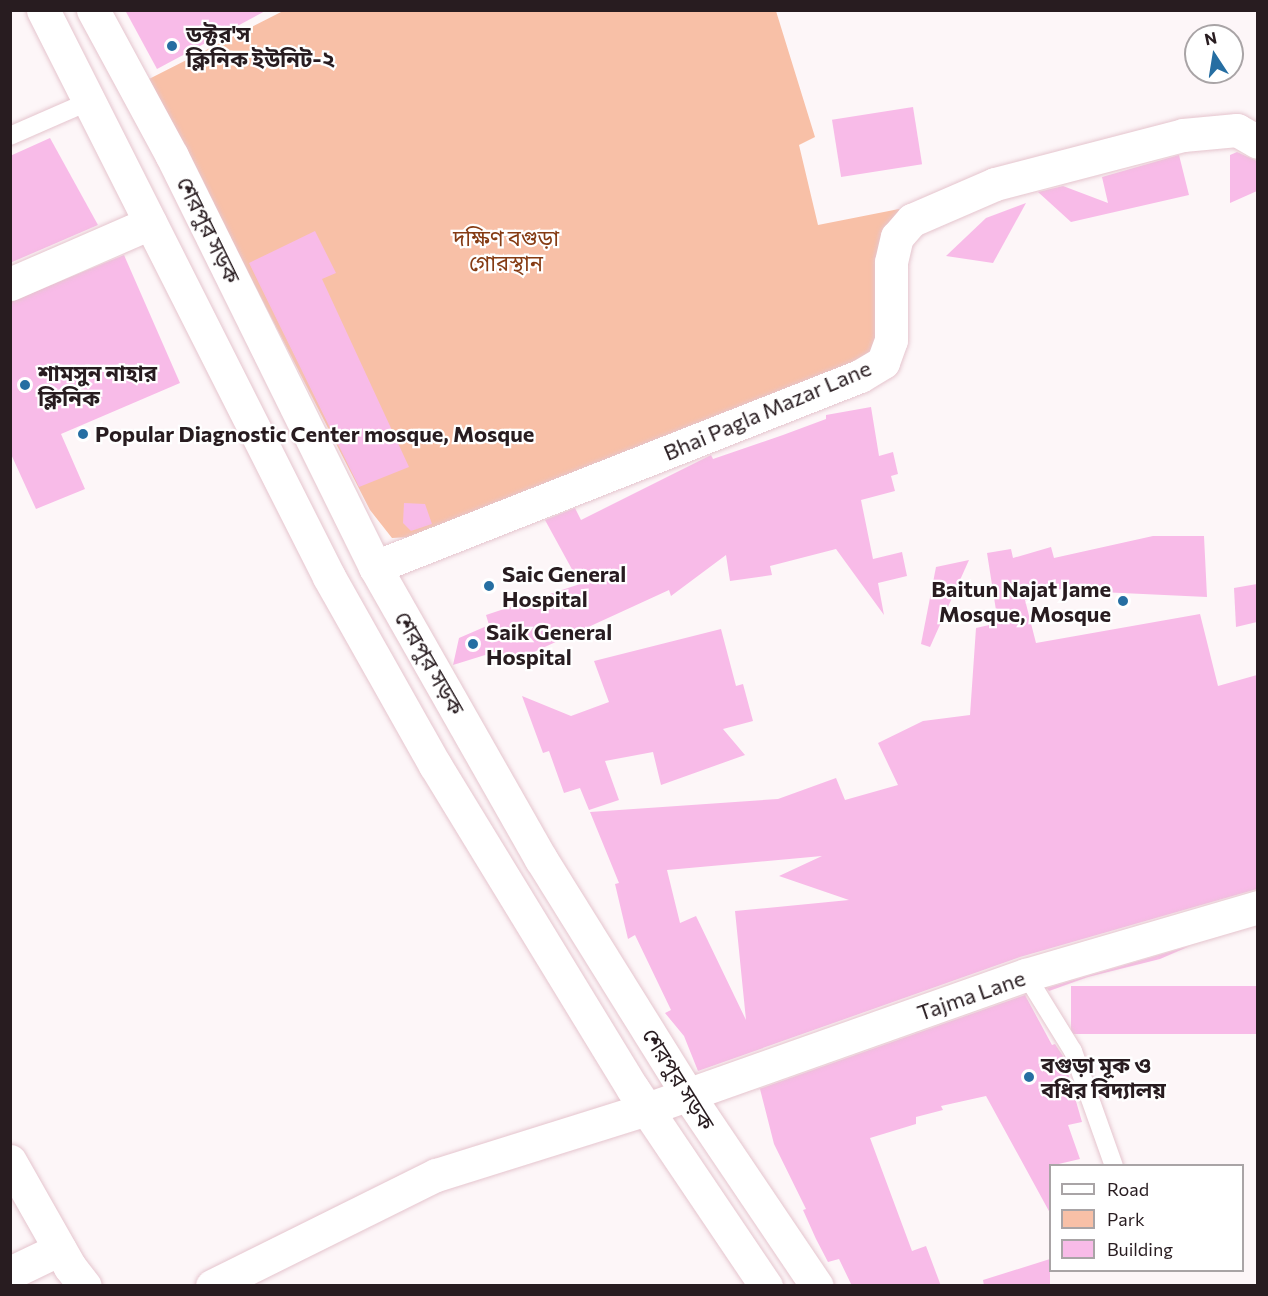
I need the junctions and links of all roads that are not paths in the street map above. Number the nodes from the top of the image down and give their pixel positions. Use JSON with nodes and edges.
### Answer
{"nodes":[{"id":1,"x":43,"y":10,"type":"edge"},
{"id":2,"x":93,"y":10,"type":"edge"},
{"id":3,"x":88,"y":102,"type":"junction"},
{"id":4,"x":10,"y":136,"type":"edge"},
{"id":5,"x":1257,"y":142,"type":"edge"},
{"id":6,"x":150,"y":223,"type":"junction"},
{"id":7,"x":10,"y":284,"type":"edge"},
{"id":8,"x":375,"y":567,"type":"junction"},
{"id":9,"x":1257,"y":907,"type":"edge"},
{"id":10,"x":1026,"y":975,"type":"junction"},
{"id":11,"x":688,"y":1095,"type":"junction"},
{"id":12,"x":646,"y":1109,"type":"junction"},
{"id":13,"x":10,"y":1161,"type":"edge"},
{"id":14,"x":1113,"y":1164,"type":"edge"},
{"id":15,"x":60,"y":1249,"type":"junction"},
{"id":16,"x":10,"y":1273,"type":"edge"},
{"id":17,"x":86,"y":1286,"type":"edge"},
{"id":18,"x":212,"y":1286,"type":"edge"},
{"id":19,"x":766,"y":1286,"type":"edge"},
{"id":20,"x":817,"y":1286,"type":"edge"}],
"edges":[{"from":1,"to":3,"type":"main road","name":"শেরপুর সড়ক"},
{"from":2,"to":8,"type":"main road","name":"শেরপুর সড়ক"},
{"from":3,"to":4,"type":"lane"},
{"from":3,"to":6,"type":"main road","name":"শেরপুর সড়ক"},
{"from":5,"to":8,"type":"main road","name":"Bhai Pagla Mazar Lane"},
{"from":6,"to":7,"type":"main road"},
{"from":6,"to":12,"type":"main road","name":"শেরপুর সড়ক"},
{"from":8,"to":11,"type":"main road","name":"শেরপুর সড়ক"},
{"from":9,"to":10,"type":"main road","name":"Tajma Lane"},
{"from":10,"to":11,"type":"main road","name":"Tajma Lane"},
{"from":10,"to":14,"type":"lane"},
{"from":11,"to":12,"type":"main road","name":"Tajma Lane"},
{"from":11,"to":20,"type":"main road","name":"শেরপুর সড়ক"},
{"from":12,"to":18,"type":"main road","name":"Tajma Lane"},
{"from":12,"to":19,"type":"main road","name":"শেরপুর সড়ক"},
{"from":13,"to":15,"type":"main road"},
{"from":15,"to":16,"type":"main road"},
{"from":15,"to":17,"type":"main road"}]}
